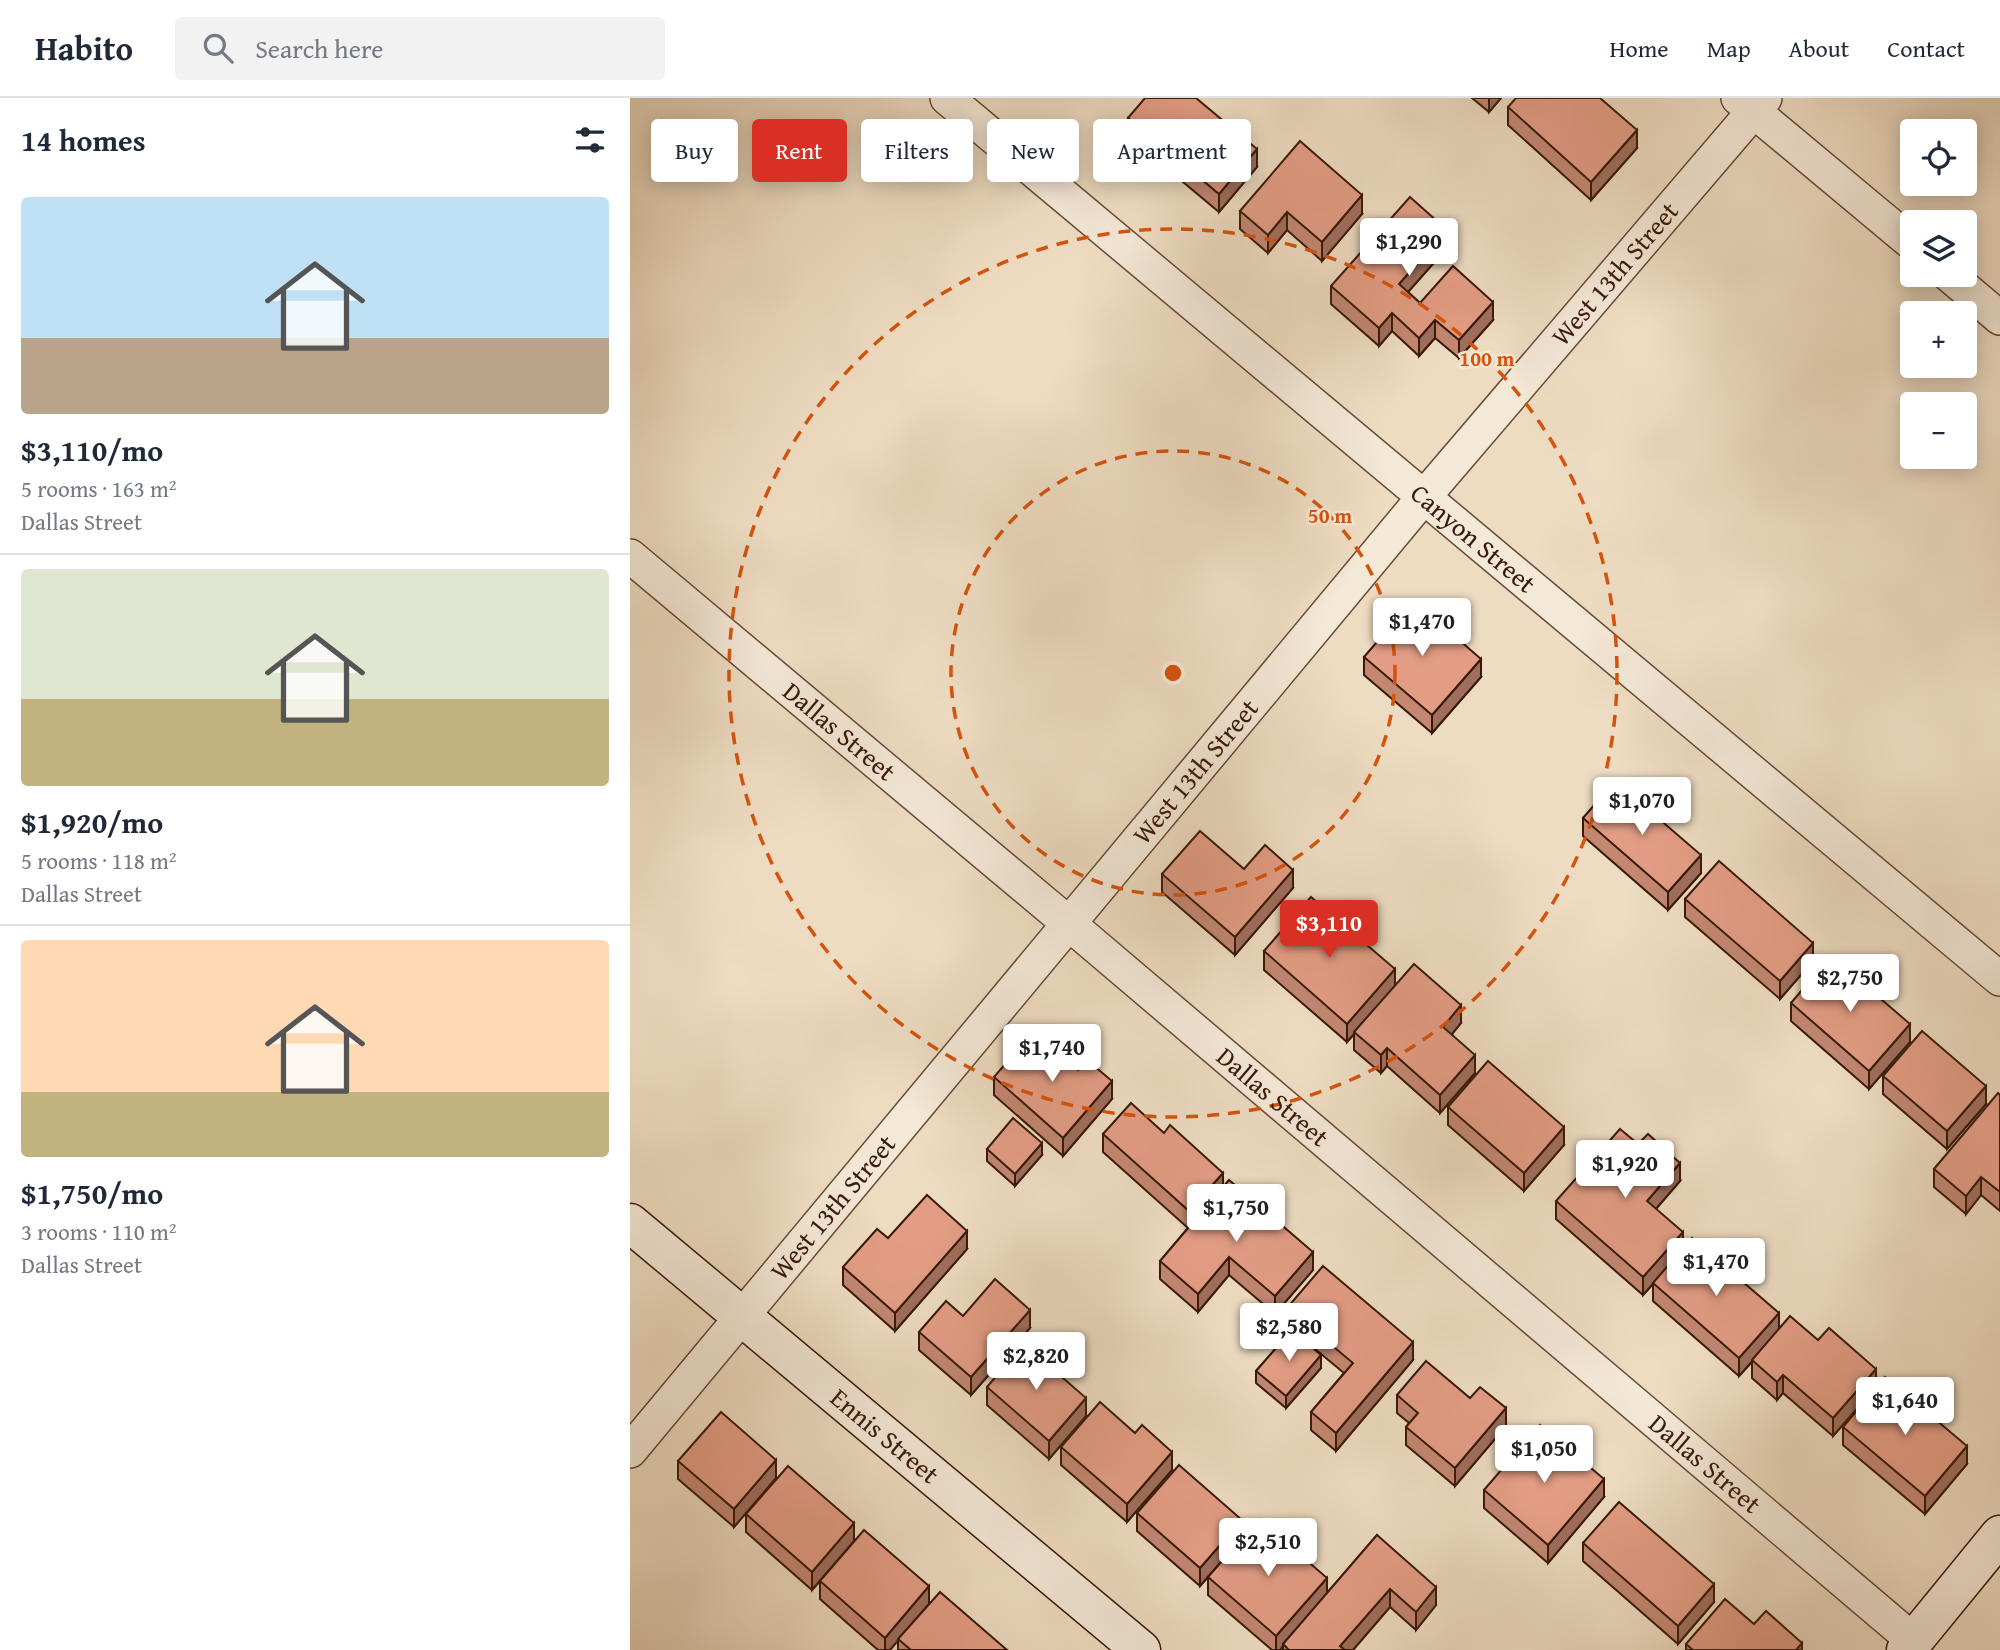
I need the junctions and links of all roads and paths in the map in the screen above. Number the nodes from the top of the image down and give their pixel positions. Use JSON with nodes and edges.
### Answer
{"nodes":[{"id":1,"x":947,"y":98,"type":"edge"},
{"id":2,"x":1752,"y":103,"type":"edge"},
{"id":3,"x":1900,"y":233,"type":"edge"},
{"id":4,"x":1964,"y":287,"type":"edge"},
{"id":5,"x":2000,"y":317,"type":"edge"},
{"id":6,"x":1423,"y":498,"type":"junction"},
{"id":7,"x":630,"y":556,"type":"edge"},
{"id":8,"x":1067,"y":922,"type":"junction"},
{"id":9,"x":2000,"y":979,"type":"edge"},
{"id":10,"x":630,"y":1223,"type":"edge"},
{"id":11,"x":743,"y":1317,"type":"junction"},
{"id":12,"x":630,"y":1451,"type":"edge"},
{"id":13,"x":2000,"y":1535,"type":"edge"},
{"id":14,"x":1910,"y":1646,"type":"edge"},
{"id":15,"x":1140,"y":1650,"type":"edge"}],
"edges":[{"from":1,"to":6,"type":"street","name":"Canyon Street"},
{"from":2,"to":3,"type":"street"},
{"from":2,"to":6,"type":"street","name":"West 13th Street"},
{"from":4,"to":5,"type":"street"},
{"from":6,"to":8,"type":"street","name":"West 13th Street"},
{"from":6,"to":9,"type":"street","name":"Canyon Street"},
{"from":7,"to":8,"type":"street","name":"Dallas Street"},
{"from":8,"to":11,"type":"street","name":"West 13th Street"},
{"from":8,"to":14,"type":"street","name":"Dallas Street"},
{"from":10,"to":11,"type":"main road","name":"Ennis Street"},
{"from":11,"to":12,"type":"street","name":"West 13th Street"},
{"from":11,"to":15,"type":"main road","name":"Ennis Street"},
{"from":13,"to":14,"type":"main road"}]}
